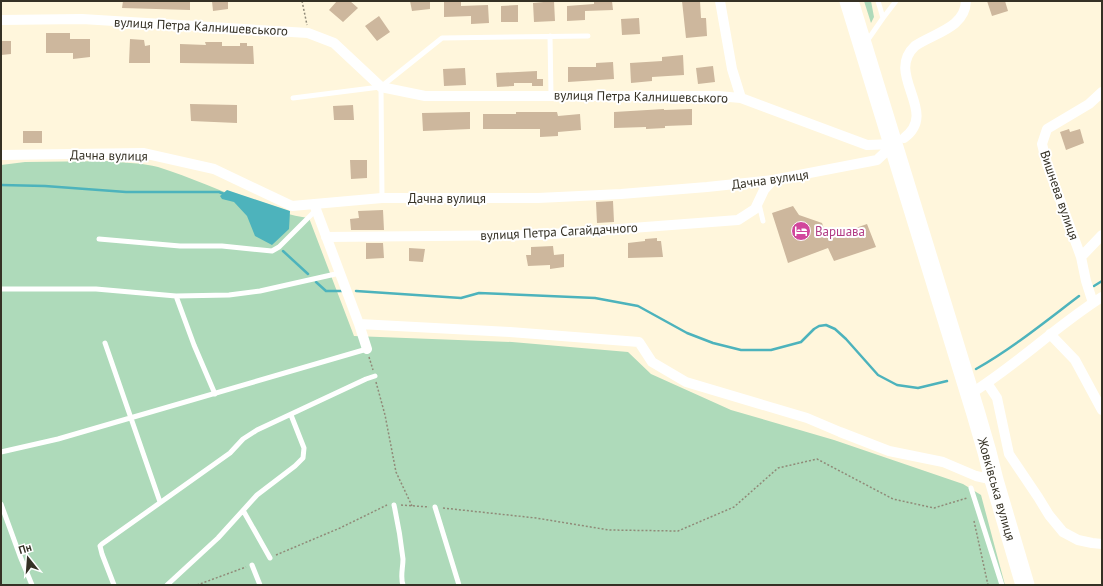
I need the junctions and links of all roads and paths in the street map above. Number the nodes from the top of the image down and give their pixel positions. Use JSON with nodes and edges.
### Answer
{"nodes":[{"id":1,"x":302,"y":1,"type":"edge"},
{"id":2,"x":720,"y":1,"type":"edge"},
{"id":3,"x":849,"y":1,"type":"edge"},
{"id":4,"x":878,"y":1,"type":"edge"},
{"id":5,"x":896,"y":1,"type":"edge"},
{"id":6,"x":968,"y":3,"type":"edge"},
{"id":7,"x":883,"y":18,"type":"junction"},
{"id":8,"x":1,"y":20,"type":"edge"},
{"id":9,"x":308,"y":33,"type":"junction"},
{"id":10,"x":550,"y":36,"type":"junction"},
{"id":11,"x":588,"y":36,"type":"dead end"},
{"id":12,"x":863,"y":46,"type":"junction"},
{"id":13,"x":382,"y":87,"type":"junction"},
{"id":14,"x":1102,"y":92,"type":"edge"},
{"id":15,"x":551,"y":95,"type":"junction"},
{"id":16,"x":293,"y":98,"type":"dead end"},
{"id":17,"x":741,"y":98,"type":"junction"},
{"id":18,"x":899,"y":141,"type":"junction"},
{"id":19,"x":1,"y":155,"type":"edge"},
{"id":20,"x":773,"y":180,"type":"junction"},
{"id":21,"x":382,"y":198,"type":"junction"},
{"id":22,"x":758,"y":201,"type":"junction"},
{"id":23,"x":315,"y":207,"type":"junction"},
{"id":24,"x":763,"y":221,"type":"dead end"},
{"id":25,"x":1102,"y":235,"type":"edge"},
{"id":26,"x":326,"y":237,"type":"junction"},
{"id":27,"x":99,"y":239,"type":"dead end"},
{"id":28,"x":1082,"y":257,"type":"junction"},
{"id":29,"x":340,"y":273,"type":"junction"},
{"id":30,"x":1,"y":289,"type":"edge"},
{"id":31,"x":176,"y":296,"type":"junction"},
{"id":32,"x":1102,"y":297,"type":"edge"},
{"id":33,"x":1092,"y":303,"type":"junction"},
{"id":34,"x":359,"y":324,"type":"junction"},
{"id":35,"x":1050,"y":334,"type":"junction"},
{"id":36,"x":105,"y":343,"type":"dead end"},
{"id":37,"x":367,"y":349,"type":"junction"},
{"id":38,"x":374,"y":376,"type":"junction"},
{"id":39,"x":987,"y":384,"type":"junction"},
{"id":40,"x":215,"y":394,"type":"junction"},
{"id":41,"x":970,"y":394,"type":"junction"},
{"id":42,"x":1102,"y":410,"type":"edge"},
{"id":43,"x":291,"y":415,"type":"junction"},
{"id":44,"x":130,"y":419,"type":"junction"},
{"id":45,"x":1,"y":452,"type":"edge"},
{"id":46,"x":994,"y":480,"type":"junction"},
{"id":47,"x":971,"y":488,"type":"joint"},
{"id":48,"x":160,"y":502,"type":"junction"},
{"id":49,"x":1,"y":504,"type":"edge"},
{"id":50,"x":394,"y":505,"type":"junction"},
{"id":51,"x":412,"y":506,"type":"junction"},
{"id":52,"x":435,"y":507,"type":"junction"},
{"id":53,"x":244,"y":512,"type":"junction"},
{"id":54,"x":972,"y":517,"type":"dead end"},
{"id":55,"x":1102,"y":544,"type":"edge"},
{"id":56,"x":270,"y":558,"type":"joint"},
{"id":57,"x":252,"y":565,"type":"joint"},
{"id":58,"x":32,"y":585,"type":"edge"},
{"id":59,"x":114,"y":585,"type":"edge"},
{"id":60,"x":167,"y":585,"type":"edge"},
{"id":61,"x":197,"y":585,"type":"edge"},
{"id":62,"x":260,"y":585,"type":"edge"},
{"id":63,"x":403,"y":585,"type":"edge"},
{"id":64,"x":459,"y":585,"type":"edge"},
{"id":65,"x":988,"y":585,"type":"edge"},
{"id":66,"x":1002,"y":585,"type":"edge"},
{"id":67,"x":1025,"y":585,"type":"edge"}],
"edges":[{"from":1,"to":9,"type":"path"},
{"from":2,"to":17,"type":"street"},
{"from":3,"to":12,"type":"highway","name":"Жовківська вулиця"},
{"from":4,"to":7,"type":"lane"},
{"from":5,"to":7,"type":"lane"},
{"from":6,"to":18,"type":"street","name":"Дачна вулиця"},
{"from":7,"to":12,"type":"lane"},
{"from":8,"to":9,"type":"street","name":"вулиця Петра Калнишевського"},
{"from":9,"to":13,"type":"street","name":"вулиця Петра Калнишевського"},
{"from":10,"to":11,"type":"lane"},
{"from":10,"to":13,"type":"lane"},
{"from":10,"to":15,"type":"lane"},
{"from":12,"to":18,"type":"highway","name":"Жовківська вулиця"},
{"from":13,"to":15,"type":"street","name":"вулиця Петра Калнишевського"},
{"from":13,"to":16,"type":"lane"},
{"from":13,"to":21,"type":"lane"},
{"from":14,"to":28,"type":"street","name":"Вишнева вулиця"},
{"from":15,"to":17,"type":"street","name":"вулиця Петра Калнишевського"},
{"from":17,"to":18,"type":"street","name":"вулиця Петра Калнишевського"},
{"from":18,"to":20,"type":"street","name":"Дачна вулиця"},
{"from":18,"to":41,"type":"highway","name":"Жовківська вулиця"},
{"from":19,"to":23,"type":"street","name":"Дачна вулиця"},
{"from":20,"to":21,"type":"street","name":"Дачна вулиця"},
{"from":20,"to":22,"type":"street","name":"вулиця Петра Сагайдачного"},
{"from":21,"to":23,"type":"street","name":"Дачна вулиця"},
{"from":22,"to":24,"type":"lane"},
{"from":22,"to":26,"type":"street","name":"вулиця Петра Сагайдачного"},
{"from":23,"to":26,"type":"street"},
{"from":23,"to":27,"type":"lane"},
{"from":25,"to":28,"type":"street"},
{"from":26,"to":29,"type":"street"},
{"from":28,"to":33,"type":"street","name":"Вишнева вулиця"},
{"from":29,"to":31,"type":"lane"},
{"from":29,"to":34,"type":"street"},
{"from":30,"to":31,"type":"lane"},
{"from":31,"to":40,"type":"lane"},
{"from":32,"to":33,"type":"street"},
{"from":33,"to":35,"type":"street"},
{"from":34,"to":37,"type":"street"},
{"from":34,"to":46,"type":"street"},
{"from":35,"to":39,"type":"street"},
{"from":35,"to":42,"type":"street"},
{"from":36,"to":44,"type":"lane"},
{"from":37,"to":38,"type":"path"},
{"from":37,"to":40,"type":"lane"},
{"from":38,"to":43,"type":"lane"},
{"from":38,"to":51,"type":"path"},
{"from":39,"to":41,"type":"street"},
{"from":39,"to":55,"type":"street"},
{"from":40,"to":44,"type":"lane"},
{"from":41,"to":46,"type":"highway","name":"Жовківська вулиця"},
{"from":43,"to":48,"type":"lane"},
{"from":43,"to":53,"type":"lane"},
{"from":44,"to":45,"type":"lane"},
{"from":44,"to":48,"type":"lane"},
{"from":46,"to":67,"type":"highway","name":"Жовківська вулиця"},
{"from":47,"to":52,"type":"path"},
{"from":47,"to":66,"type":"lane"},
{"from":48,"to":59,"type":"lane"},
{"from":49,"to":58,"type":"lane"},
{"from":50,"to":51,"type":"path"},
{"from":50,"to":56,"type":"path"},
{"from":50,"to":63,"type":"lane"},
{"from":51,"to":52,"type":"path"},
{"from":52,"to":64,"type":"lane"},
{"from":53,"to":56,"type":"lane"},
{"from":53,"to":60,"type":"lane"},
{"from":54,"to":65,"type":"path"},
{"from":57,"to":61,"type":"path"},
{"from":57,"to":62,"type":"lane"}]}
